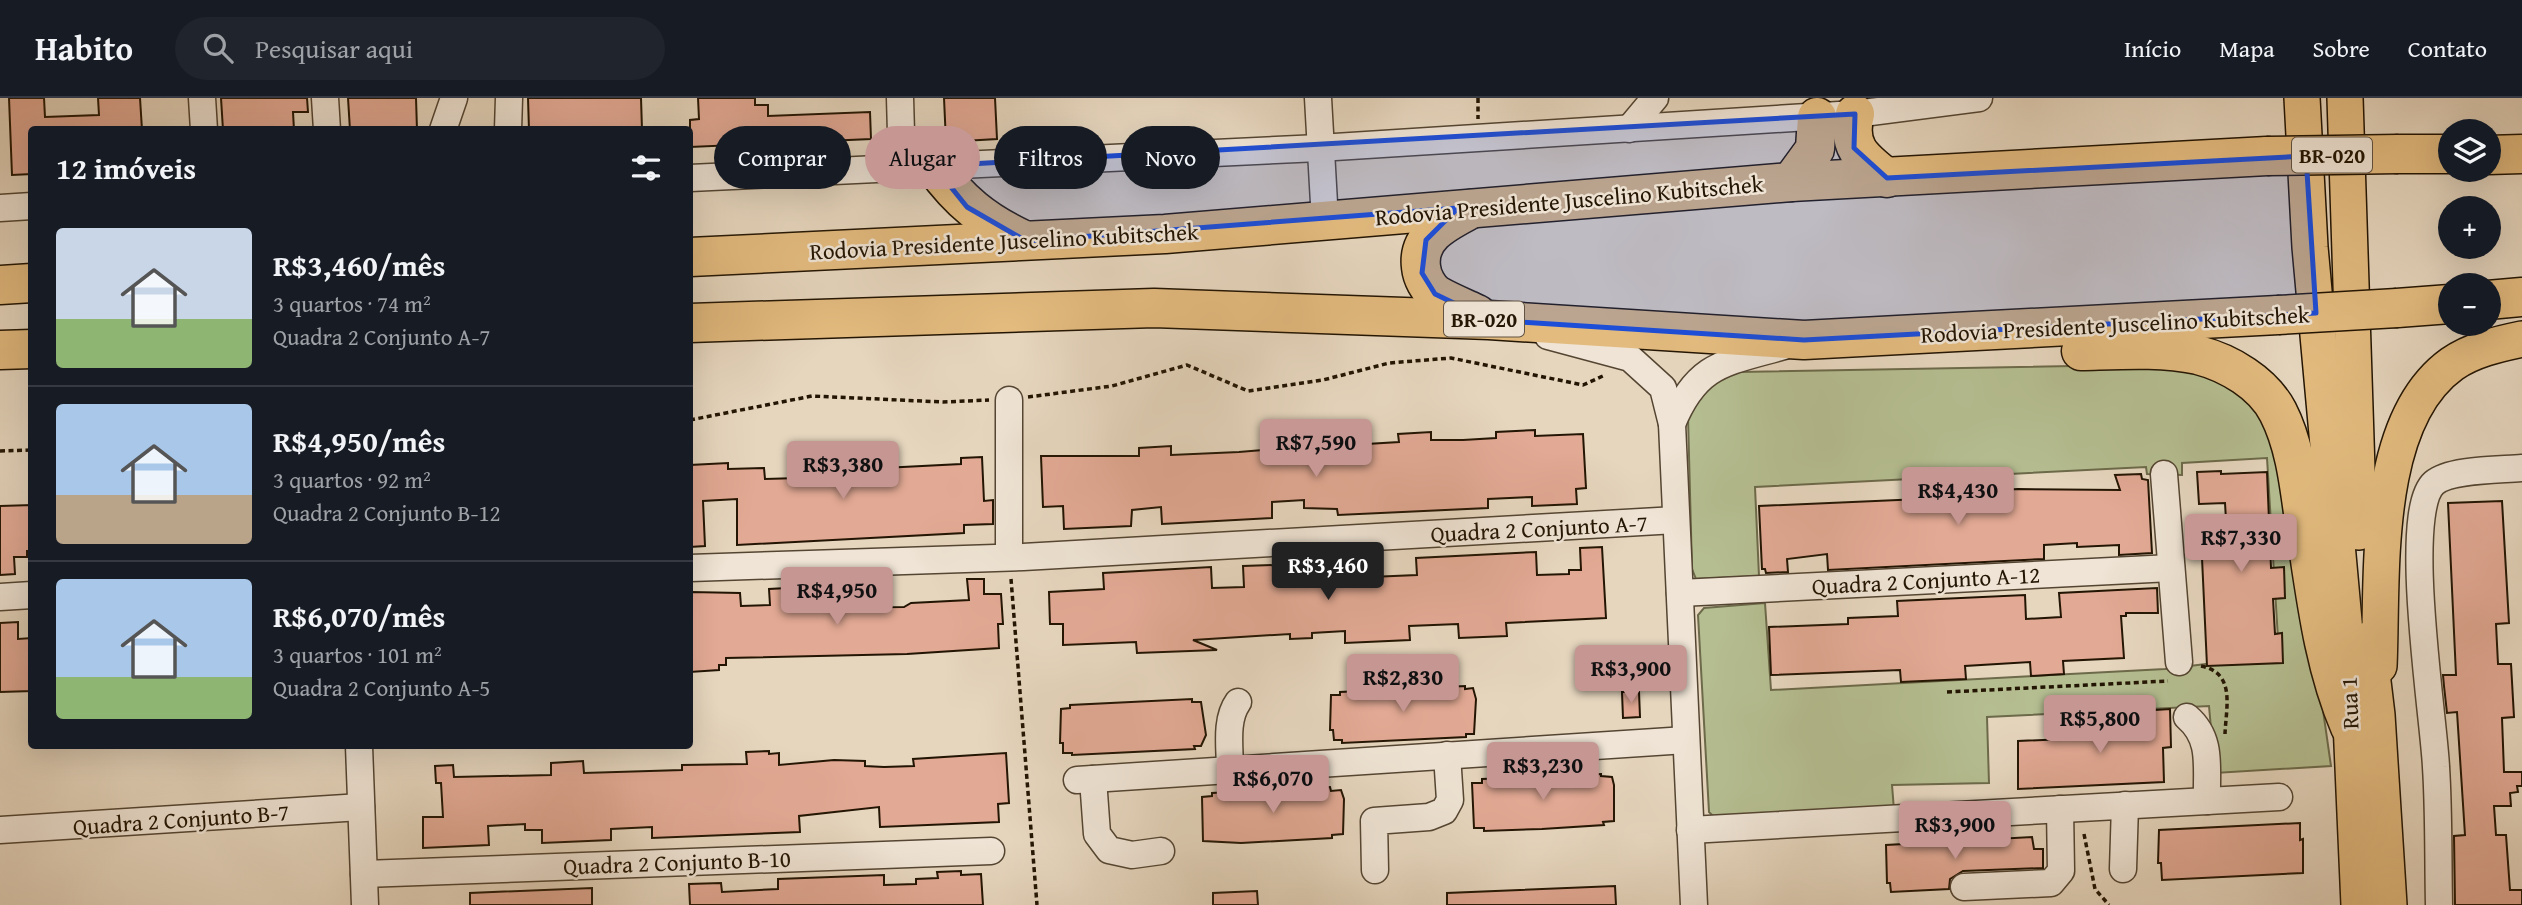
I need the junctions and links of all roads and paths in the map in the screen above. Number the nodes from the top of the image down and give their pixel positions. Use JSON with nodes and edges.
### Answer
{"nodes":[{"id":1,"x":202,"y":98,"type":"edge"},
{"id":2,"x":325,"y":98,"type":"edge"},
{"id":3,"x":454,"y":98,"type":"edge"},
{"id":4,"x":509,"y":98,"type":"edge"},
{"id":5,"x":900,"y":98,"type":"edge"},
{"id":6,"x":1318,"y":98,"type":"edge"},
{"id":7,"x":1655,"y":98,"type":"edge"},
{"id":8,"x":1979,"y":98,"type":"edge"},
{"id":9,"x":2345,"y":98,"type":"edge"},
{"id":10,"x":2304,"y":101,"type":"edge"},
{"id":11,"x":1827,"y":109,"type":"edge"},
{"id":12,"x":204,"y":126,"type":"edge"},
{"id":13,"x":327,"y":126,"type":"edge"},
{"id":14,"x":444,"y":126,"type":"edge"},
{"id":15,"x":508,"y":126,"type":"edge"},
{"id":16,"x":907,"y":126,"type":"edge"},
{"id":17,"x":1629,"y":129,"type":"junction"},
{"id":18,"x":1319,"y":148,"type":"junction"},
{"id":19,"x":2438,"y":155,"type":"edge"},
{"id":20,"x":980,"y":164,"type":"edge"},
{"id":21,"x":865,"y":170,"type":"edge"},
{"id":22,"x":693,"y":178,"type":"edge"},
{"id":23,"x":1887,"y":178,"type":"junction"},
{"id":24,"x":1791,"y":182,"type":"junction"},
{"id":25,"x":945,"y":189,"type":"edge"},
{"id":26,"x":28,"y":206,"type":"edge"},
{"id":27,"x":1476,"y":206,"type":"junction"},
{"id":28,"x":0,"y":208,"type":"edge"},
{"id":29,"x":1325,"y":221,"type":"junction"},
{"id":30,"x":1026,"y":241,"type":"junction"},
{"id":31,"x":693,"y":257,"type":"edge"},
{"id":32,"x":28,"y":284,"type":"edge"},
{"id":33,"x":0,"y":285,"type":"edge"},
{"id":34,"x":2522,"y":297,"type":"edge"},
{"id":35,"x":2501,"y":299,"type":"edge"},
{"id":36,"x":2438,"y":305,"type":"edge"},
{"id":37,"x":1489,"y":320,"type":"junction"},
{"id":38,"x":693,"y":323,"type":"edge"},
{"id":39,"x":1952,"y":334,"type":"junction"},
{"id":40,"x":2522,"y":339,"type":"edge"},
{"id":41,"x":1804,"y":340,"type":"junction"},
{"id":42,"x":28,"y":349,"type":"edge"},
{"id":43,"x":0,"y":350,"type":"edge"},
{"id":44,"x":1638,"y":365,"type":"junction"},
{"id":45,"x":1009,"y":400,"type":"junction"},
{"id":46,"x":693,"y":419,"type":"edge"},
{"id":47,"x":1672,"y":424,"type":"junction"},
{"id":48,"x":28,"y":450,"type":"edge"},
{"id":49,"x":0,"y":452,"type":"edge"},
{"id":50,"x":2522,"y":468,"type":"edge"},
{"id":51,"x":2164,"y":474,"type":"dead end"},
{"id":52,"x":1676,"y":520,"type":"junction"},
{"id":53,"x":1016,"y":557,"type":"junction"},
{"id":54,"x":693,"y":568,"type":"edge"},
{"id":55,"x":2171,"y":568,"type":"junction"},
{"id":56,"x":1680,"y":593,"type":"junction"},
{"id":57,"x":28,"y":595,"type":"edge"},
{"id":58,"x":0,"y":597,"type":"edge"},
{"id":59,"x":2179,"y":662,"type":"junction"},
{"id":60,"x":1947,"y":692,"type":"dead end"},
{"id":61,"x":1238,"y":702,"type":"dead end"},
{"id":62,"x":2187,"y":717,"type":"dead end"},
{"id":63,"x":2364,"y":721,"type":"junction"},
{"id":64,"x":1686,"y":740,"type":"junction"},
{"id":65,"x":2224,"y":745,"type":"dead end"},
{"id":66,"x":359,"y":749,"type":"edge"},
{"id":67,"x":1447,"y":755,"type":"junction"},
{"id":68,"x":1230,"y":770,"type":"junction"},
{"id":69,"x":2279,"y":797,"type":"dead end"},
{"id":70,"x":2207,"y":801,"type":"junction"},
{"id":71,"x":2125,"y":805,"type":"junction"},
{"id":72,"x":361,"y":807,"type":"junction"},
{"id":73,"x":2070,"y":808,"type":"junction"},
{"id":74,"x":0,"y":830,"type":"edge"},
{"id":75,"x":1690,"y":830,"type":"junction"},
{"id":76,"x":991,"y":851,"type":"dead end"},
{"id":77,"x":1161,"y":851,"type":"dead end"},
{"id":78,"x":2123,"y":869,"type":"dead end"},
{"id":79,"x":1375,"y":870,"type":"dead end"},
{"id":80,"x":364,"y":874,"type":"junction"},
{"id":81,"x":1964,"y":887,"type":"dead end"},
{"id":82,"x":365,"y":905,"type":"edge"},
{"id":83,"x":1037,"y":905,"type":"edge"},
{"id":84,"x":1694,"y":905,"type":"edge"},
{"id":85,"x":2109,"y":905,"type":"edge"},
{"id":86,"x":2359,"y":905,"type":"edge"},
{"id":87,"x":2389,"y":905,"type":"edge"},
{"id":88,"x":2439,"y":905,"type":"edge"}],
"edges":[{"from":1,"to":12,"type":"street"},
{"from":2,"to":13,"type":"street"},
{"from":3,"to":14,"type":"street"},
{"from":4,"to":15,"type":"street"},
{"from":5,"to":16,"type":"street"},
{"from":6,"to":18,"type":"street"},
{"from":7,"to":17,"type":"street"},
{"from":8,"to":11,"type":"street"},
{"from":9,"to":63,"type":"main road"},
{"from":10,"to":63,"type":"main road","name":"Rua 1"},
{"from":11,"to":17,"type":"street"},
{"from":11,"to":23,"type":"highway"},
{"from":11,"to":24,"type":"highway"},
{"from":17,"to":18,"type":"street"},
{"from":18,"to":20,"type":"street"},
{"from":18,"to":29,"type":"street"},
{"from":19,"to":23,"type":"highway","name":"Rodovia Presidente Juscelino Kubitschek","number":"BR-020","bridge":true},
{"from":21,"to":22,"type":"street"},
{"from":23,"to":24,"type":"highway","name":"Rodovia Presidente Juscelino Kubitschek","number":"BR-020"},
{"from":24,"to":27,"type":"highway","name":"Rodovia Presidente Juscelino Kubitschek","number":"BR-020"},
{"from":25,"to":30,"type":"highway"},
{"from":26,"to":28,"type":"street"},
{"from":27,"to":29,"type":"highway","name":"Rodovia Presidente Juscelino Kubitschek","number":"BR-020"},
{"from":27,"to":37,"type":"highway"},
{"from":29,"to":30,"type":"highway","name":"Rodovia Presidente Juscelino Kubitschek","number":"BR-020"},
{"from":30,"to":31,"type":"highway","name":"Rodovia Presidente Juscelino Kubitschek","number":"BR-020"},
{"from":32,"to":33,"type":"highway"},
{"from":34,"to":35,"type":"highway"},
{"from":36,"to":39,"type":"highway","name":"Rodovia Presidente Juscelino Kubitschek","number":"BR-020","bridge":true},
{"from":37,"to":38,"type":"highway","name":"Rodovia Presidente Juscelino Kubitschek","number":"BR-020"},
{"from":37,"to":41,"type":"highway","name":"Rodovia Presidente Juscelino Kubitschek","number":"BR-020"},
{"from":37,"to":44,"type":"street"},
{"from":39,"to":41,"type":"highway","name":"Rodovia Presidente Juscelino Kubitschek","number":"BR-020"},
{"from":39,"to":63,"type":"highway"},
{"from":40,"to":63,"type":"main road"},
{"from":41,"to":47,"type":"street"},
{"from":42,"to":43,"type":"highway"},
{"from":44,"to":45,"type":"path"},
{"from":44,"to":47,"type":"street"},
{"from":45,"to":46,"type":"path"},
{"from":45,"to":53,"type":"street"},
{"from":47,"to":52,"type":"street"},
{"from":48,"to":49,"type":"path"},
{"from":50,"to":88,"type":"street"},
{"from":51,"to":55,"type":"street"},
{"from":52,"to":53,"type":"street","name":"Quadra 2 Conjunto A-7"},
{"from":52,"to":56,"type":"street"},
{"from":53,"to":54,"type":"street","name":"Quadra 2 Conjunto A-7"},
{"from":53,"to":83,"type":"path"},
{"from":55,"to":56,"type":"street","name":"Quadra 2 Conjunto A-12"},
{"from":55,"to":59,"type":"street"},
{"from":56,"to":64,"type":"street"},
{"from":57,"to":58,"type":"street"},
{"from":59,"to":60,"type":"path"},
{"from":59,"to":65,"type":"path"},
{"from":61,"to":68,"type":"street"},
{"from":62,"to":70,"type":"street"},
{"from":63,"to":86,"type":"main road","name":"Rua 1"},
{"from":63,"to":87,"type":"main road","name":"Rua 1"},
{"from":64,"to":67,"type":"street"},
{"from":64,"to":75,"type":"street"},
{"from":66,"to":72,"type":"street"},
{"from":67,"to":68,"type":"street"},
{"from":67,"to":79,"type":"street"},
{"from":68,"to":77,"type":"street"},
{"from":69,"to":70,"type":"street"},
{"from":70,"to":71,"type":"street"},
{"from":71,"to":73,"type":"street"},
{"from":71,"to":78,"type":"street"},
{"from":72,"to":74,"type":"street","name":"Quadra 2 Conjunto B-7"},
{"from":72,"to":80,"type":"street"},
{"from":73,"to":75,"type":"street"},
{"from":73,"to":81,"type":"street"},
{"from":73,"to":85,"type":"path"},
{"from":75,"to":84,"type":"street"},
{"from":76,"to":80,"type":"street","name":"Quadra 2 Conjunto B-10"},
{"from":80,"to":82,"type":"street"}]}
